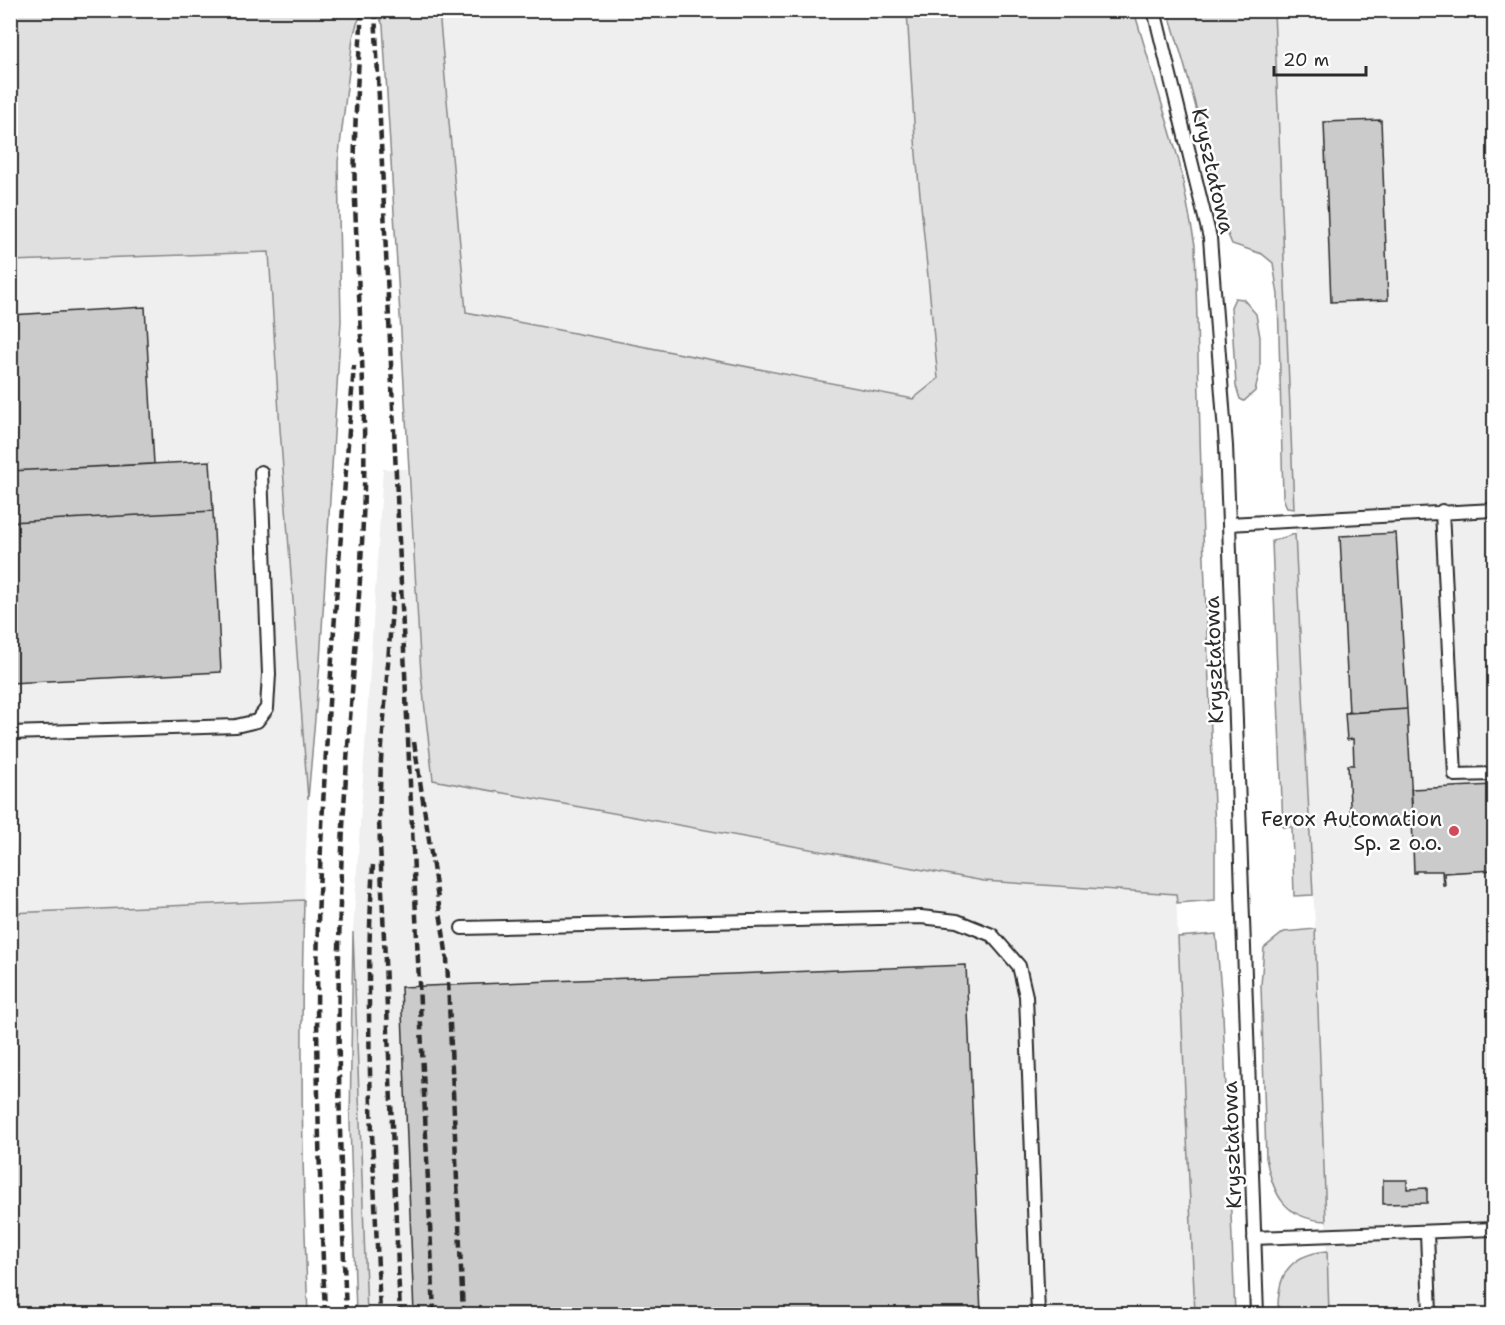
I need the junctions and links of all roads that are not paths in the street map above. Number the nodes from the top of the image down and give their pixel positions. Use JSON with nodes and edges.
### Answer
{"nodes":[{"id":1,"x":1154,"y":10,"type":"edge"},
{"id":2,"x":261,"y":472,"type":"dead end"},
{"id":3,"x":1494,"y":510,"type":"edge"},
{"id":4,"x":1442,"y":511,"type":"junction"},
{"id":5,"x":1229,"y":524,"type":"junction"},
{"id":6,"x":10,"y":733,"type":"edge"},
{"id":7,"x":1494,"y":774,"type":"edge"},
{"id":8,"x":462,"y":928,"type":"dead end"},
{"id":9,"x":1494,"y":1229,"type":"edge"},
{"id":10,"x":1427,"y":1232,"type":"junction"},
{"id":11,"x":1254,"y":1238,"type":"junction"},
{"id":12,"x":1038,"y":1314,"type":"edge"},
{"id":13,"x":1257,"y":1314,"type":"edge"},
{"id":14,"x":1430,"y":1314,"type":"edge"}],
"edges":[{"from":1,"to":5,"type":"lane","name":"Kryształowa"},
{"from":2,"to":6,"type":"lane"},
{"from":3,"to":4,"type":"lane"},
{"from":4,"to":5,"type":"lane"},
{"from":4,"to":7,"type":"lane"},
{"from":5,"to":11,"type":"lane","name":"Kryształowa"},
{"from":8,"to":12,"type":"lane"},
{"from":9,"to":10,"type":"lane"},
{"from":10,"to":11,"type":"lane"},
{"from":10,"to":14,"type":"lane"},
{"from":11,"to":13,"type":"lane","name":"Kryształowa"}]}
